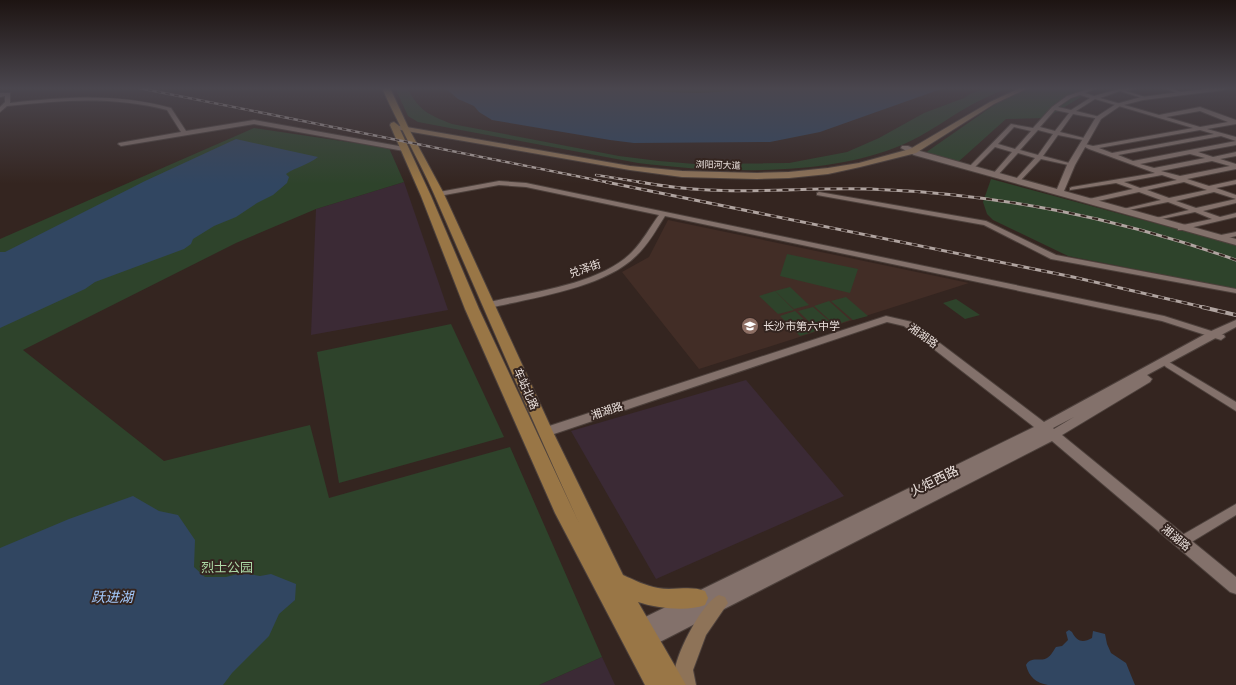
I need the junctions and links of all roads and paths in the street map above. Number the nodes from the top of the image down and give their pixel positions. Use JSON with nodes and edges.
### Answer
{"nodes":[{"id":1,"x":176,"y":120,"type":"edge"},
{"id":2,"x":396,"y":120,"type":"edge"},
{"id":3,"x":397,"y":120,"type":"edge"},
{"id":4,"x":957,"y":120,"type":"edge"},
{"id":5,"x":963,"y":120,"type":"edge"},
{"id":6,"x":1044,"y":120,"type":"edge"},
{"id":7,"x":1066,"y":120,"type":"edge"},
{"id":8,"x":1097,"y":120,"type":"edge"},
{"id":9,"x":1172,"y":120,"type":"edge"},
{"id":10,"x":1235,"y":122,"type":"edge"},
{"id":11,"x":399,"y":125,"type":"junction"},
{"id":12,"x":1199,"y":128,"type":"junction"},
{"id":13,"x":1036,"y":129,"type":"junction"},
{"id":14,"x":184,"y":132,"type":"junction"},
{"id":15,"x":1236,"y":132,"type":"edge"},
{"id":16,"x":1057,"y":133,"type":"junction"},
{"id":17,"x":1222,"y":135,"type":"junction"},
{"id":18,"x":1145,"y":138,"type":"junction"},
{"id":19,"x":1236,"y":138,"type":"edge"},
{"id":20,"x":1085,"y":142,"type":"junction"},
{"id":21,"x":1236,"y":143,"type":"edge"},
{"id":22,"x":121,"y":144,"type":"dead end"},
{"id":23,"x":994,"y":145,"type":"junction"},
{"id":24,"x":1167,"y":145,"type":"junction"},
{"id":25,"x":1091,"y":148,"type":"junction"},
{"id":26,"x":404,"y":149,"type":"junction"},
{"id":27,"x":909,"y":150,"type":"junction"},
{"id":28,"x":1017,"y":151,"type":"junction"},
{"id":29,"x":1190,"y":152,"type":"junction"},
{"id":30,"x":1236,"y":154,"type":"edge"},
{"id":31,"x":1110,"y":155,"type":"junction"},
{"id":32,"x":1038,"y":156,"type":"junction"},
{"id":33,"x":1212,"y":159,"type":"junction"},
{"id":34,"x":1132,"y":163,"type":"junction"},
{"id":35,"x":1071,"y":165,"type":"junction"},
{"id":36,"x":1236,"y":166,"type":"edge"},
{"id":37,"x":971,"y":168,"type":"junction"},
{"id":38,"x":1154,"y":170,"type":"junction"},
{"id":39,"x":1165,"y":173,"type":"junction"},
{"id":40,"x":995,"y":175,"type":"junction"},
{"id":41,"x":1182,"y":179,"type":"junction"},
{"id":42,"x":1018,"y":180,"type":"junction"},
{"id":43,"x":1118,"y":182,"type":"junction"},
{"id":44,"x":1236,"y":182,"type":"edge"},
{"id":45,"x":1072,"y":189,"type":"dead end"},
{"id":46,"x":1212,"y":189,"type":"junction"},
{"id":47,"x":1142,"y":190,"type":"junction"},
{"id":48,"x":1060,"y":192,"type":"junction"},
{"id":49,"x":439,"y":194,"type":"junction"},
{"id":50,"x":819,"y":194,"type":"dead end"},
{"id":51,"x":1236,"y":198,"type":"edge"},
{"id":52,"x":1169,"y":200,"type":"junction"},
{"id":53,"x":1089,"y":201,"type":"junction"},
{"id":54,"x":1196,"y":210,"type":"junction"},
{"id":55,"x":1120,"y":211,"type":"junction"},
{"id":56,"x":663,"y":214,"type":"junction"},
{"id":57,"x":1236,"y":215,"type":"edge"},
{"id":58,"x":1220,"y":219,"type":"junction"},
{"id":59,"x":1154,"y":220,"type":"junction"},
{"id":60,"x":1180,"y":228,"type":"junction"},
{"id":61,"x":1236,"y":234,"type":"edge"},
{"id":62,"x":1219,"y":238,"type":"junction"},
{"id":63,"x":1236,"y":242,"type":"edge"},
{"id":64,"x":1236,"y":291,"type":"edge"},
{"id":65,"x":489,"y":305,"type":"junction"},
{"id":66,"x":1236,"y":323,"type":"edge"},
{"id":67,"x":1236,"y":332,"type":"edge"},
{"id":68,"x":1217,"y":336,"type":"junction"},
{"id":69,"x":1169,"y":365,"type":"junction"},
{"id":70,"x":1236,"y":407,"type":"edge"},
{"id":71,"x":1048,"y":431,"type":"junction"},
{"id":72,"x":545,"y":432,"type":"junction"},
{"id":73,"x":1236,"y":509,"type":"edge"},
{"id":74,"x":1181,"y":542,"type":"junction"},
{"id":75,"x":616,"y":581,"type":"junction"},
{"id":76,"x":1236,"y":587,"type":"edge"},
{"id":77,"x":698,"y":598,"type":"junction"},
{"id":78,"x":719,"y":603,"type":"junction"},
{"id":79,"x":638,"y":636,"type":"junction"},
{"id":80,"x":657,"y":685,"type":"edge"},
{"id":81,"x":675,"y":685,"type":"edge"},
{"id":82,"x":686,"y":685,"type":"edge"}],
"edges":[{"from":1,"to":14,"type":"street"},
{"from":2,"to":11,"type":"main road","name":"车站北路"},
{"from":3,"to":11,"type":"main road","name":"车站北路"},
{"from":4,"to":27,"type":"main road","name":"浏阳河大道"},
{"from":5,"to":27,"type":"main road","name":"浏阳河大道"},
{"from":6,"to":13,"type":"street"},
{"from":7,"to":16,"type":"street"},
{"from":8,"to":20,"type":"street"},
{"from":9,"to":12,"type":"street"},
{"from":10,"to":12,"type":"street"},
{"from":11,"to":26,"type":"main road","name":"车站北路"},
{"from":11,"to":27,"type":"main road","name":"浏阳河大道"},
{"from":11,"to":49,"type":"main road","name":"车站北路"},
{"from":12,"to":17,"type":"street"},
{"from":12,"to":18,"type":"street"},
{"from":13,"to":16,"type":"street"},
{"from":13,"to":23,"type":"street"},
{"from":13,"to":28,"type":"street"},
{"from":14,"to":22,"type":"street"},
{"from":14,"to":26,"type":"street"},
{"from":15,"to":17,"type":"street"},
{"from":16,"to":20,"type":"street"},
{"from":16,"to":32,"type":"street"},
{"from":17,"to":19,"type":"street"},
{"from":17,"to":24,"type":"street"},
{"from":18,"to":24,"type":"street"},
{"from":18,"to":25,"type":"street"},
{"from":20,"to":25,"type":"street"},
{"from":20,"to":35,"type":"street"},
{"from":21,"to":29,"type":"street"},
{"from":23,"to":28,"type":"street"},
{"from":23,"to":37,"type":"street"},
{"from":24,"to":29,"type":"street"},
{"from":24,"to":31,"type":"street"},
{"from":25,"to":31,"type":"street"},
{"from":26,"to":79,"type":"main road","name":"车站北路"},
{"from":27,"to":37,"type":"street"},
{"from":28,"to":32,"type":"street"},
{"from":28,"to":40,"type":"street"},
{"from":29,"to":33,"type":"street"},
{"from":29,"to":34,"type":"street"},
{"from":30,"to":33,"type":"street"},
{"from":31,"to":34,"type":"street"},
{"from":32,"to":35,"type":"street"},
{"from":32,"to":42,"type":"street"},
{"from":33,"to":36,"type":"street"},
{"from":33,"to":38,"type":"street"},
{"from":34,"to":38,"type":"street"},
{"from":35,"to":48,"type":"street"},
{"from":36,"to":41,"type":"street"},
{"from":37,"to":40,"type":"street"},
{"from":38,"to":39,"type":"street"},
{"from":39,"to":41,"type":"street"},
{"from":39,"to":43,"type":"street"},
{"from":40,"to":42,"type":"street"},
{"from":41,"to":46,"type":"street"},
{"from":41,"to":47,"type":"street"},
{"from":42,"to":48,"type":"street"},
{"from":43,"to":45,"type":"street"},
{"from":43,"to":47,"type":"street"},
{"from":44,"to":46,"type":"street"},
{"from":46,"to":51,"type":"street"},
{"from":46,"to":52,"type":"street"},
{"from":47,"to":52,"type":"street"},
{"from":47,"to":53,"type":"street"},
{"from":48,"to":53,"type":"street"},
{"from":49,"to":56,"type":"street"},
{"from":49,"to":65,"type":"main road","name":"车站北路"},
{"from":50,"to":64,"type":"street"},
{"from":51,"to":54,"type":"street"},
{"from":52,"to":54,"type":"street"},
{"from":52,"to":55,"type":"street"},
{"from":53,"to":55,"type":"street"},
{"from":54,"to":58,"type":"street"},
{"from":54,"to":59,"type":"street"},
{"from":55,"to":59,"type":"street"},
{"from":56,"to":65,"type":"street","name":"兑泽街"},
{"from":56,"to":68,"type":"street"},
{"from":57,"to":58,"type":"street"},
{"from":58,"to":60,"type":"street"},
{"from":59,"to":60,"type":"street"},
{"from":60,"to":62,"type":"street"},
{"from":61,"to":62,"type":"street"},
{"from":62,"to":63,"type":"street"},
{"from":65,"to":72,"type":"main road","name":"车站北路"},
{"from":66,"to":68,"type":"street","name":"火炬西路"},
{"from":67,"to":68,"type":"street","name":"火炬西路"},
{"from":68,"to":69,"type":"street","name":"火炬西路"},
{"from":68,"to":71,"type":"street","name":"火炬西路"},
{"from":69,"to":70,"type":"street"},
{"from":69,"to":71,"type":"street","name":"火炬西路"},
{"from":71,"to":72,"type":"street","name":"湘湖路"},
{"from":71,"to":74,"type":"street","name":"湘湖路"},
{"from":71,"to":77,"type":"street","name":"火炬西路"},
{"from":71,"to":78,"type":"street","name":"火炬西路"},
{"from":72,"to":75,"type":"main road","name":"车站北路"},
{"from":73,"to":74,"type":"street"},
{"from":74,"to":76,"type":"street","name":"湘湖路"},
{"from":75,"to":77,"type":"main road"},
{"from":75,"to":79,"type":"main road","name":"车站北路"},
{"from":77,"to":79,"type":"street","name":"火炬西路"},
{"from":78,"to":79,"type":"street","name":"火炬西路"},
{"from":78,"to":82,"type":"main road"},
{"from":79,"to":80,"type":"main road","name":"车站北路"},
{"from":79,"to":81,"type":"main road","name":"车站北路"}]}
